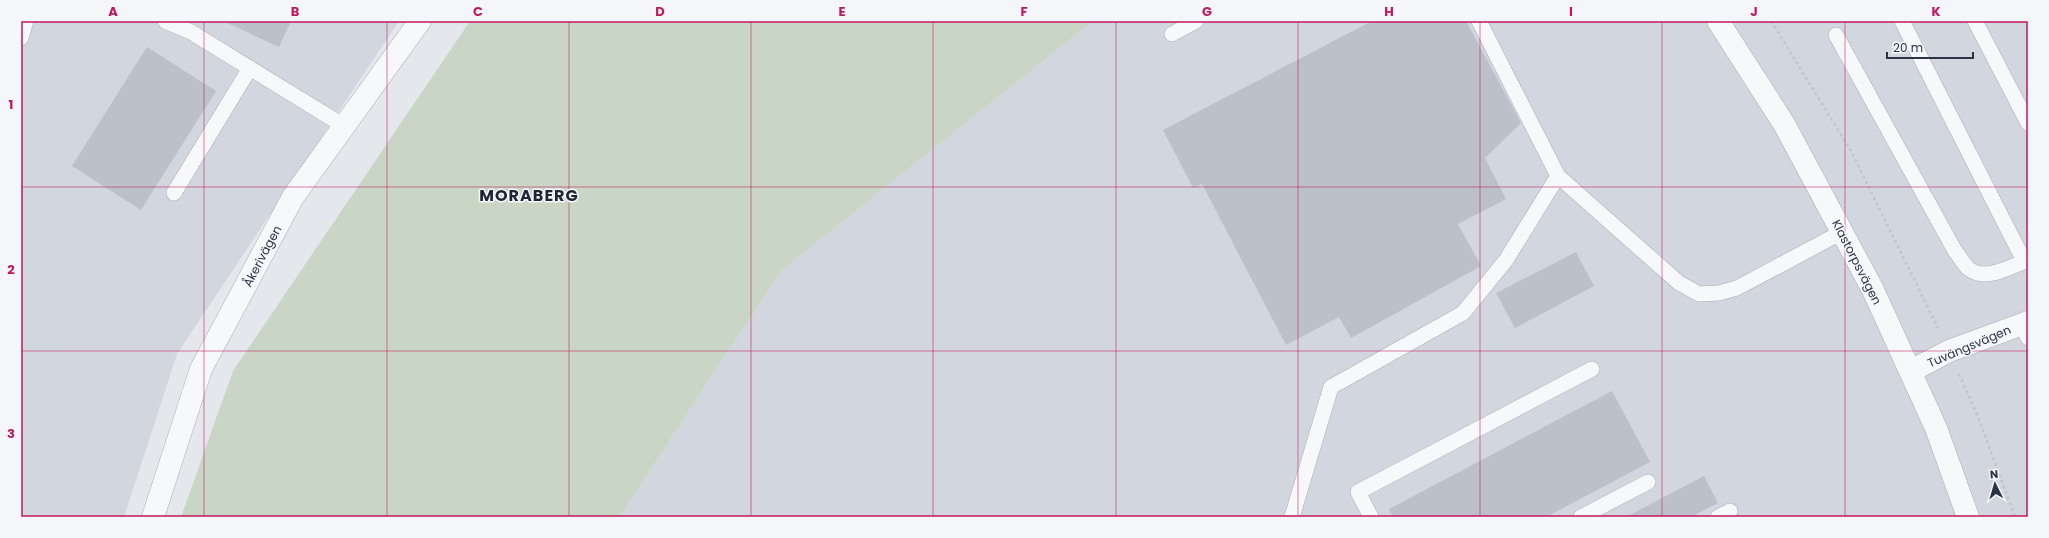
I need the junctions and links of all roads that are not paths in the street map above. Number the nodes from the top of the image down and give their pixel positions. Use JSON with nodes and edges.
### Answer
{"nodes":[{"id":1,"x":26,"y":21,"type":"edge"},
{"id":2,"x":165,"y":21,"type":"edge"},
{"id":3,"x":1196,"y":21,"type":"edge"},
{"id":4,"x":1479,"y":21,"type":"edge"},
{"id":5,"x":1718,"y":21,"type":"edge"},
{"id":6,"x":1902,"y":21,"type":"edge"},
{"id":7,"x":1975,"y":21,"type":"edge"},
{"id":8,"x":417,"y":22,"type":"edge"},
{"id":9,"x":1172,"y":34,"type":"dead end"},
{"id":10,"x":1836,"y":36,"type":"dead end"},
{"id":11,"x":21,"y":38,"type":"edge"},
{"id":12,"x":250,"y":68,"type":"junction"},
{"id":13,"x":2028,"y":123,"type":"edge"},
{"id":14,"x":344,"y":126,"type":"junction"},
{"id":15,"x":1558,"y":176,"type":"junction"},
{"id":16,"x":174,"y":193,"type":"dead end"},
{"id":17,"x":1842,"y":232,"type":"junction"},
{"id":18,"x":2026,"y":260,"type":"edge"},
{"id":19,"x":2026,"y":328,"type":"edge"},
{"id":20,"x":1592,"y":369,"type":"dead end"},
{"id":21,"x":1911,"y":371,"type":"junction"},
{"id":22,"x":1648,"y":482,"type":"dead end"},
{"id":23,"x":153,"y":517,"type":"edge"},
{"id":24,"x":1292,"y":517,"type":"edge"},
{"id":25,"x":1371,"y":517,"type":"edge"},
{"id":26,"x":1581,"y":517,"type":"edge"},
{"id":27,"x":1968,"y":517,"type":"edge"}],
"edges":[{"from":1,"to":11,"type":"lane"},
{"from":2,"to":12,"type":"lane"},
{"from":3,"to":9,"type":"lane"},
{"from":4,"to":15,"type":"lane"},
{"from":5,"to":17,"type":"street","name":"Klastorpsvägen"},
{"from":6,"to":18,"type":"lane"},
{"from":7,"to":13,"type":"lane"},
{"from":8,"to":14,"type":"street","name":"Åkerivägen"},
{"from":10,"to":18,"type":"lane"},
{"from":12,"to":14,"type":"lane"},
{"from":12,"to":16,"type":"lane"},
{"from":14,"to":23,"type":"street","name":"Åkerivägen"},
{"from":15,"to":17,"type":"lane"},
{"from":15,"to":24,"type":"lane"},
{"from":17,"to":21,"type":"street","name":"Klastorpsvägen"},
{"from":19,"to":21,"type":"street","name":"Tuvängsvägen"},
{"from":20,"to":25,"type":"lane"},
{"from":21,"to":27,"type":"street","name":"Klastorpsvägen"},
{"from":22,"to":26,"type":"lane"}]}
